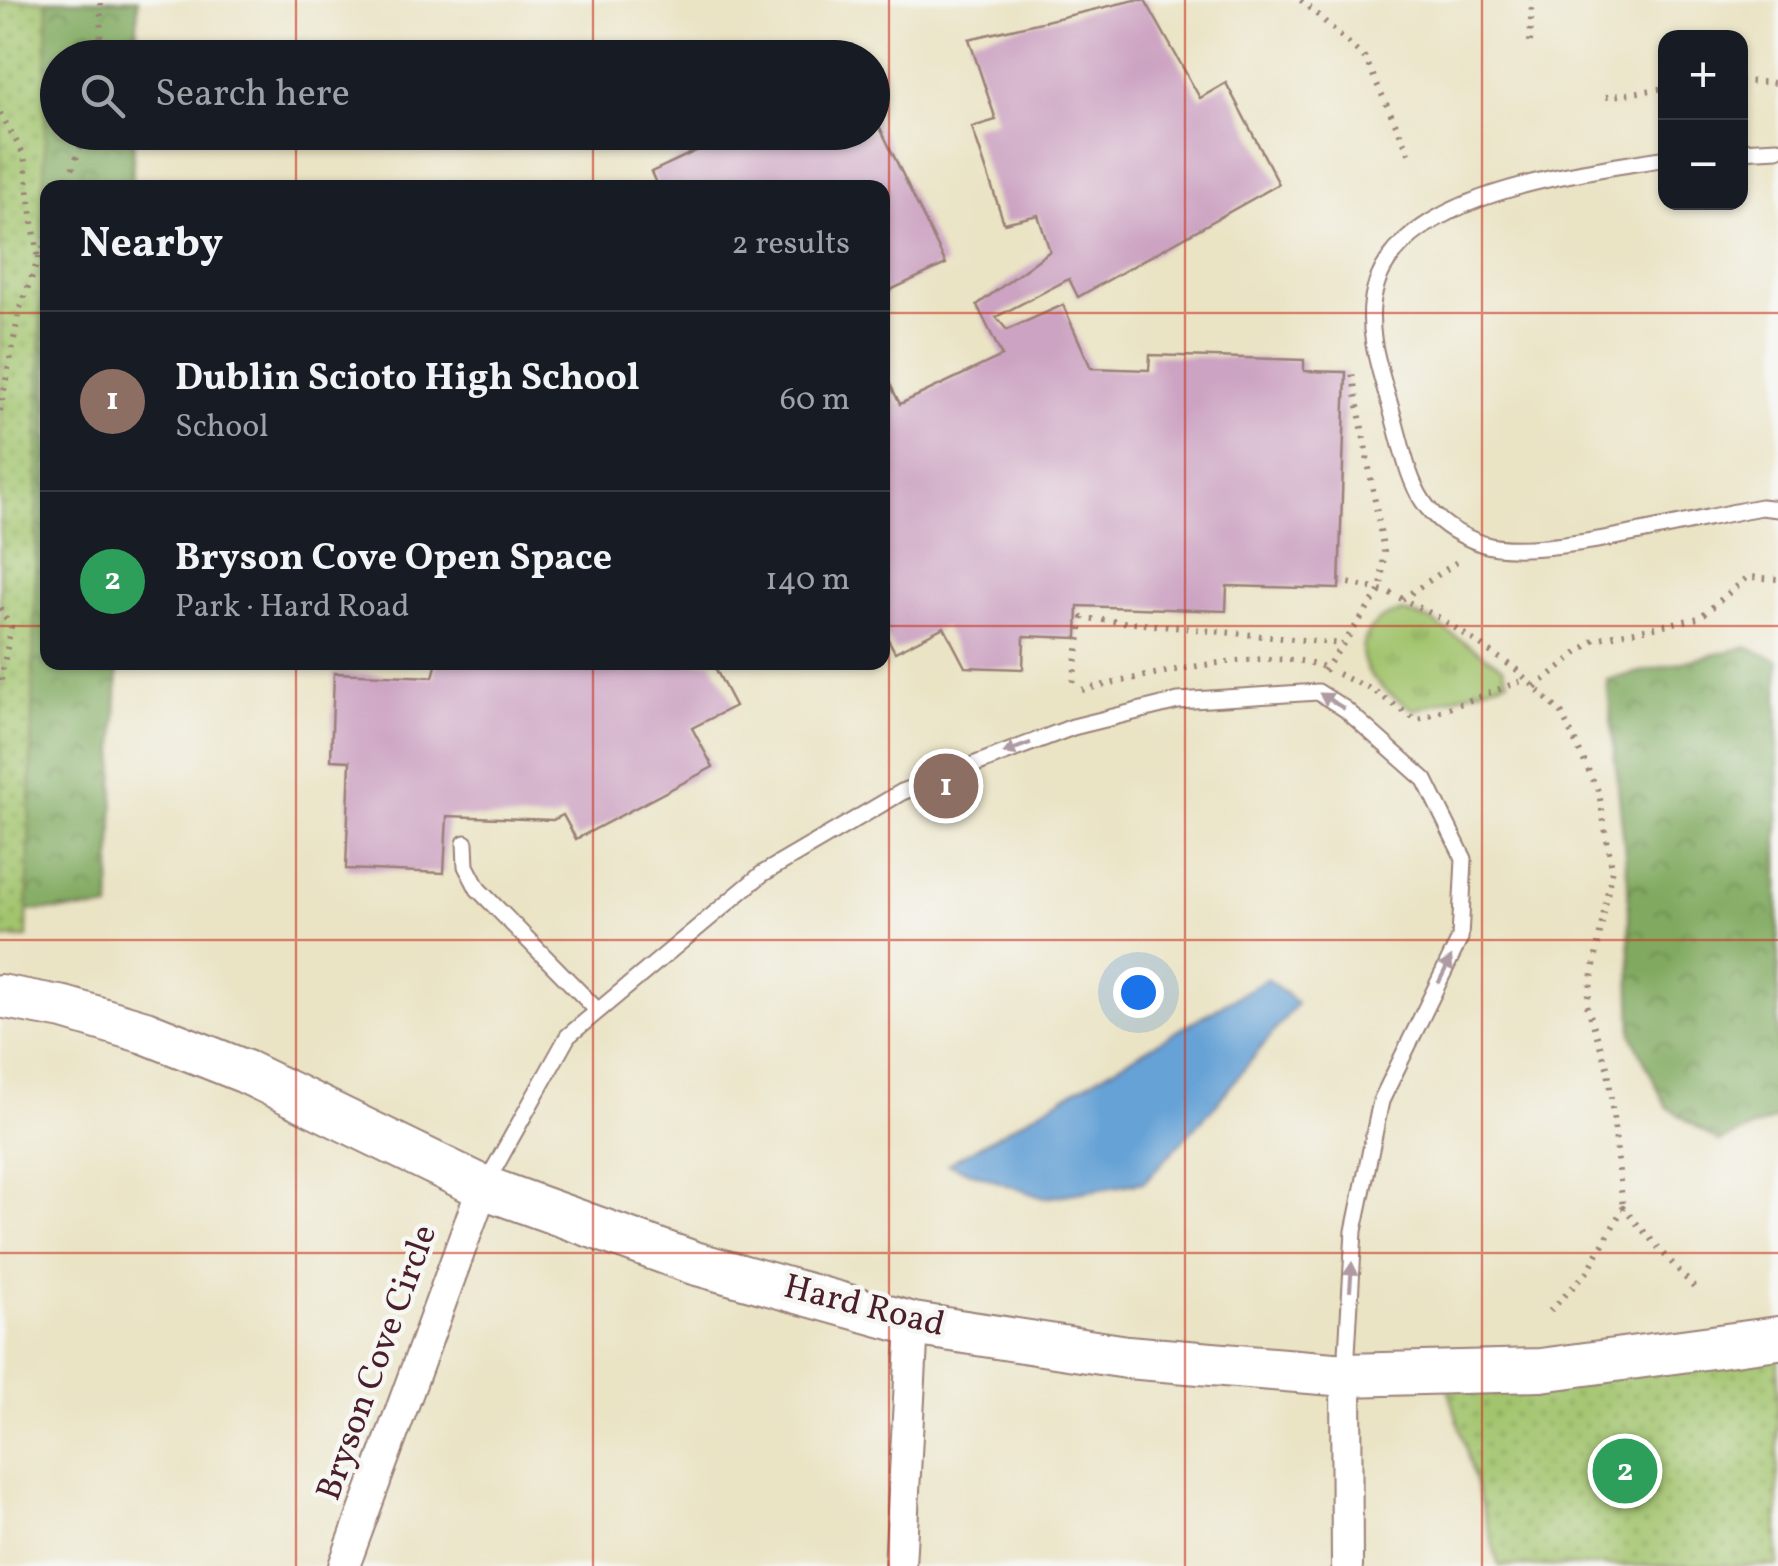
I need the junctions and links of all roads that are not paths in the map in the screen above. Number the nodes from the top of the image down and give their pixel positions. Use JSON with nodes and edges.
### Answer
{"nodes":[{"id":1,"x":1778,"y":149,"type":"edge"},
{"id":2,"x":1748,"y":151,"type":"edge"},
{"id":3,"x":1658,"y":159,"type":"edge"},
{"id":4,"x":1778,"y":508,"type":"edge"},
{"id":5,"x":465,"y":842,"type":"dead end"},
{"id":6,"x":0,"y":996,"type":"edge"},
{"id":7,"x":598,"y":1011,"type":"junction"},
{"id":8,"x":483,"y":1187,"type":"junction"},
{"id":9,"x":913,"y":1324,"type":"junction"},
{"id":10,"x":1778,"y":1338,"type":"edge"},
{"id":11,"x":1346,"y":1374,"type":"junction"},
{"id":12,"x":344,"y":1566,"type":"edge"},
{"id":13,"x":900,"y":1566,"type":"edge"},
{"id":14,"x":1347,"y":1566,"type":"edge"}],
"edges":[{"from":1,"to":2,"type":"lane"},
{"from":3,"to":4,"type":"lane"},
{"from":5,"to":7,"type":"lane"},
{"from":6,"to":8,"type":"main road","name":"Hard Road"},
{"from":7,"to":8,"type":"lane"},
{"from":11,"to":7,"type":"lane","one_way":true},
{"from":8,"to":9,"type":"main road","name":"Hard Road"},
{"from":8,"to":12,"type":"street","name":"Bryson Cove Circle"},
{"from":9,"to":11,"type":"main road","name":"Hard Road"},
{"from":9,"to":13,"type":"street"},
{"from":10,"to":11,"type":"main road","name":"Hard Road"},
{"from":11,"to":14,"type":"street"}]}
